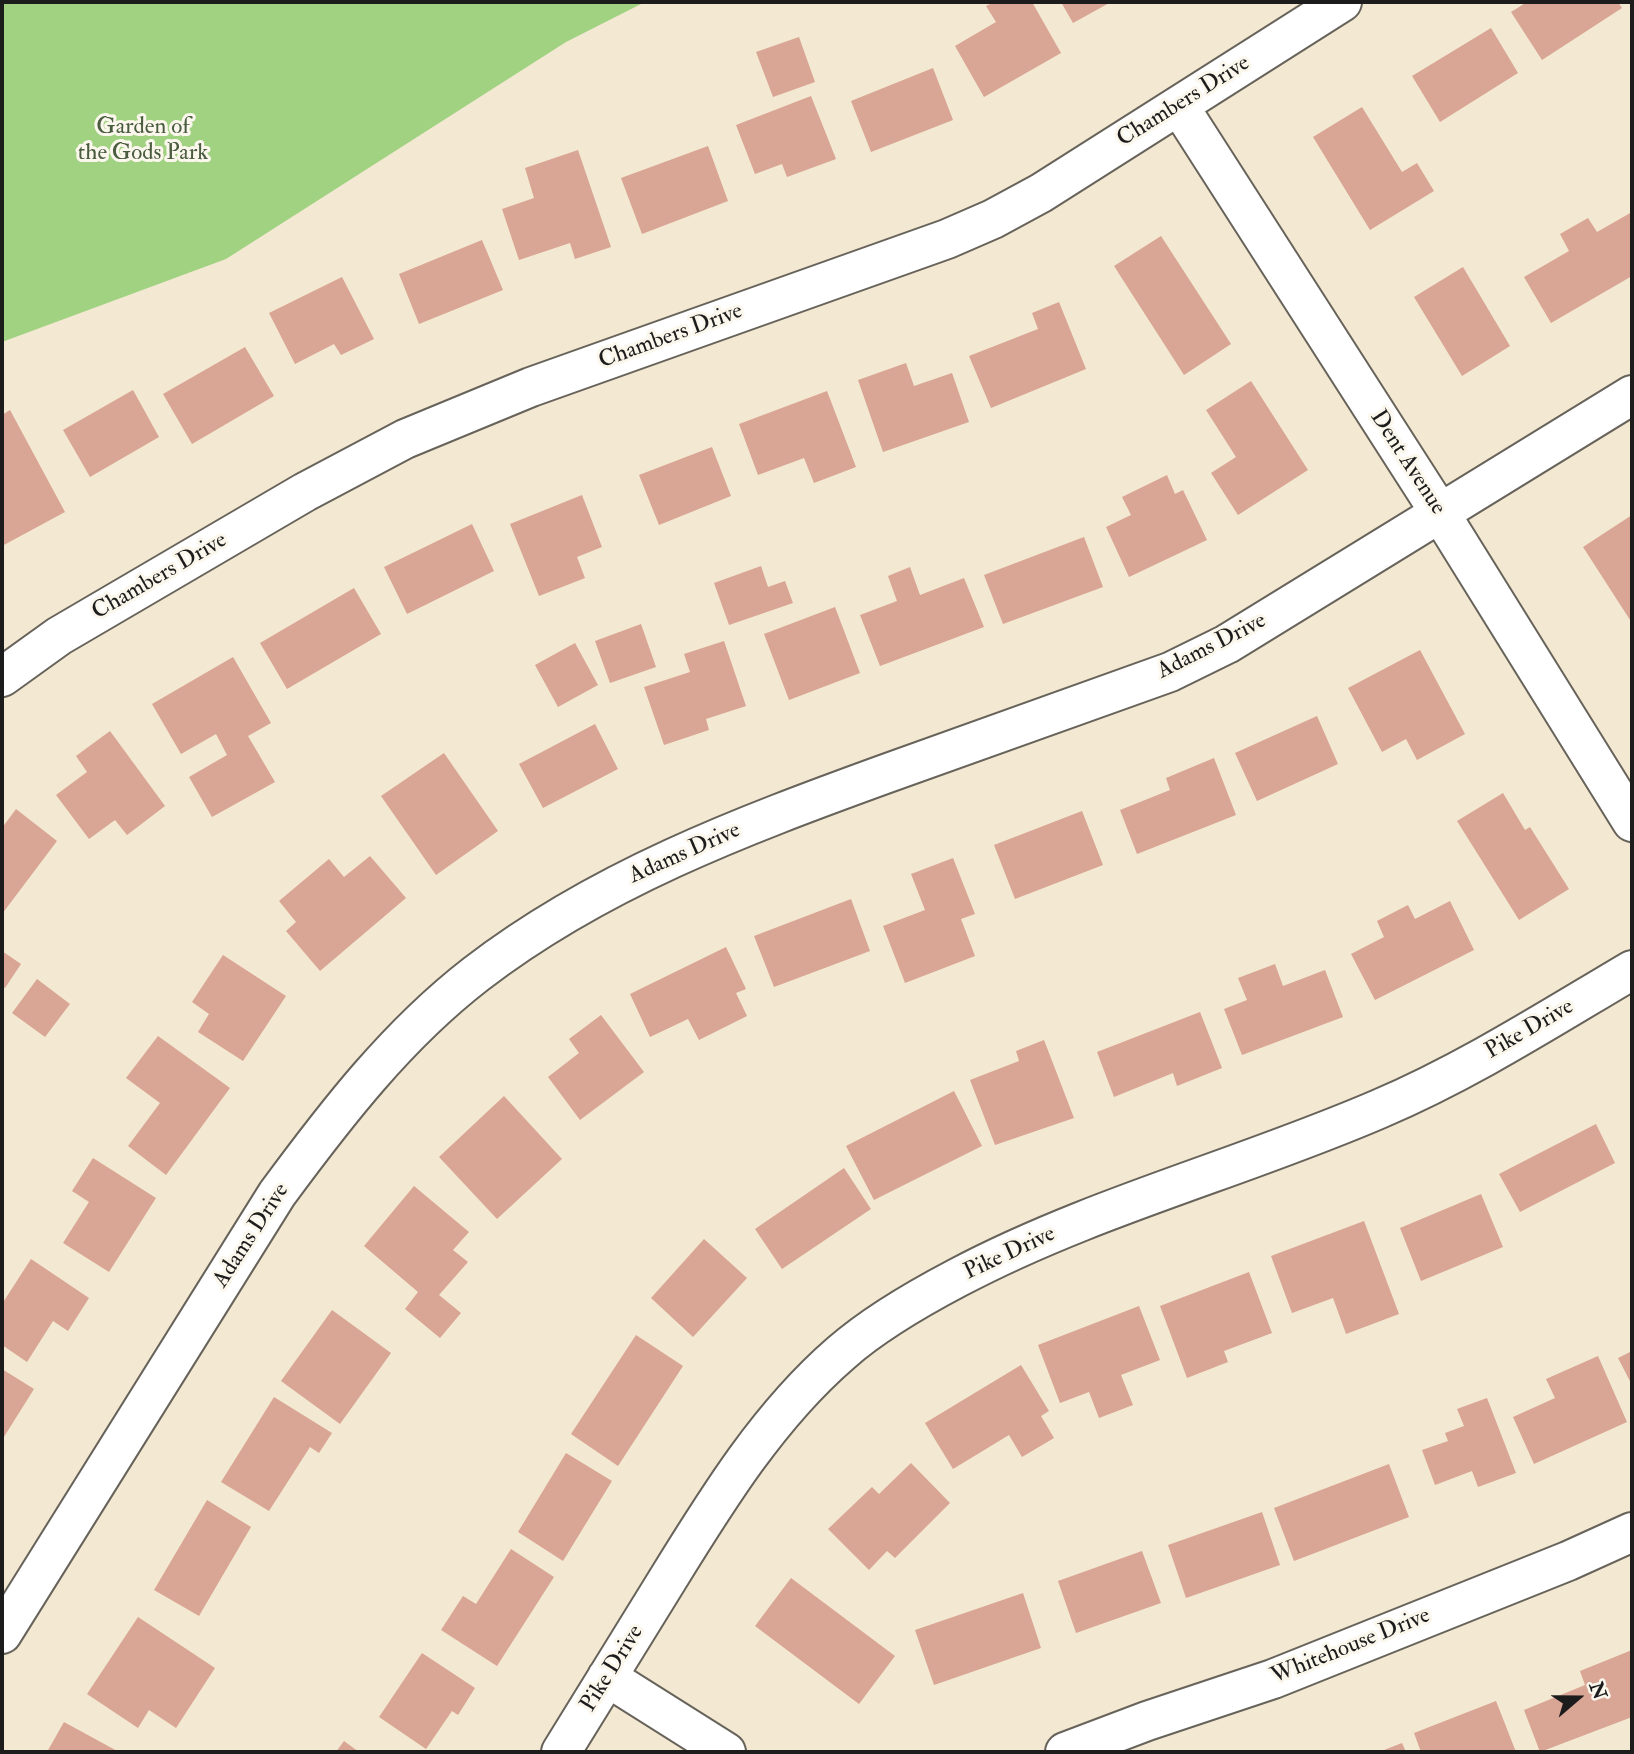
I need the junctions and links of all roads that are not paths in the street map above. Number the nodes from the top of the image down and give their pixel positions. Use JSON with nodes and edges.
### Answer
{"nodes":[{"id":1,"x":1342,"y":2,"type":"edge"},
{"id":2,"x":1179,"y":106,"type":"junction"},
{"id":3,"x":1632,"y":395,"type":"edge"},
{"id":4,"x":1440,"y":513,"type":"junction"},
{"id":5,"x":2,"y":677,"type":"edge"},
{"id":6,"x":1632,"y":822,"type":"edge"},
{"id":7,"x":1632,"y":970,"type":"edge"},
{"id":8,"x":1632,"y":1532,"type":"edge"},
{"id":9,"x":2,"y":1634,"type":"edge"},
{"id":10,"x":607,"y":1677,"type":"junction"},
{"id":11,"x":561,"y":1752,"type":"edge"},
{"id":12,"x":726,"y":1752,"type":"edge"},
{"id":13,"x":1065,"y":1752,"type":"edge"}],
"edges":[{"from":1,"to":2,"type":"street","name":"Chambers Drive"},
{"from":2,"to":4,"type":"street","name":"Dent Avenue"},
{"from":2,"to":5,"type":"street","name":"Chambers Drive"},
{"from":3,"to":4,"type":"street","name":"Adams Drive"},
{"from":4,"to":6,"type":"street","name":"Dent Avenue"},
{"from":4,"to":9,"type":"street","name":"Adams Drive"},
{"from":7,"to":10,"type":"street","name":"Pike Drive"},
{"from":8,"to":13,"type":"street","name":"Whitehouse Drive"},
{"from":10,"to":11,"type":"street","name":"Pike Drive"},
{"from":10,"to":12,"type":"street"}]}
